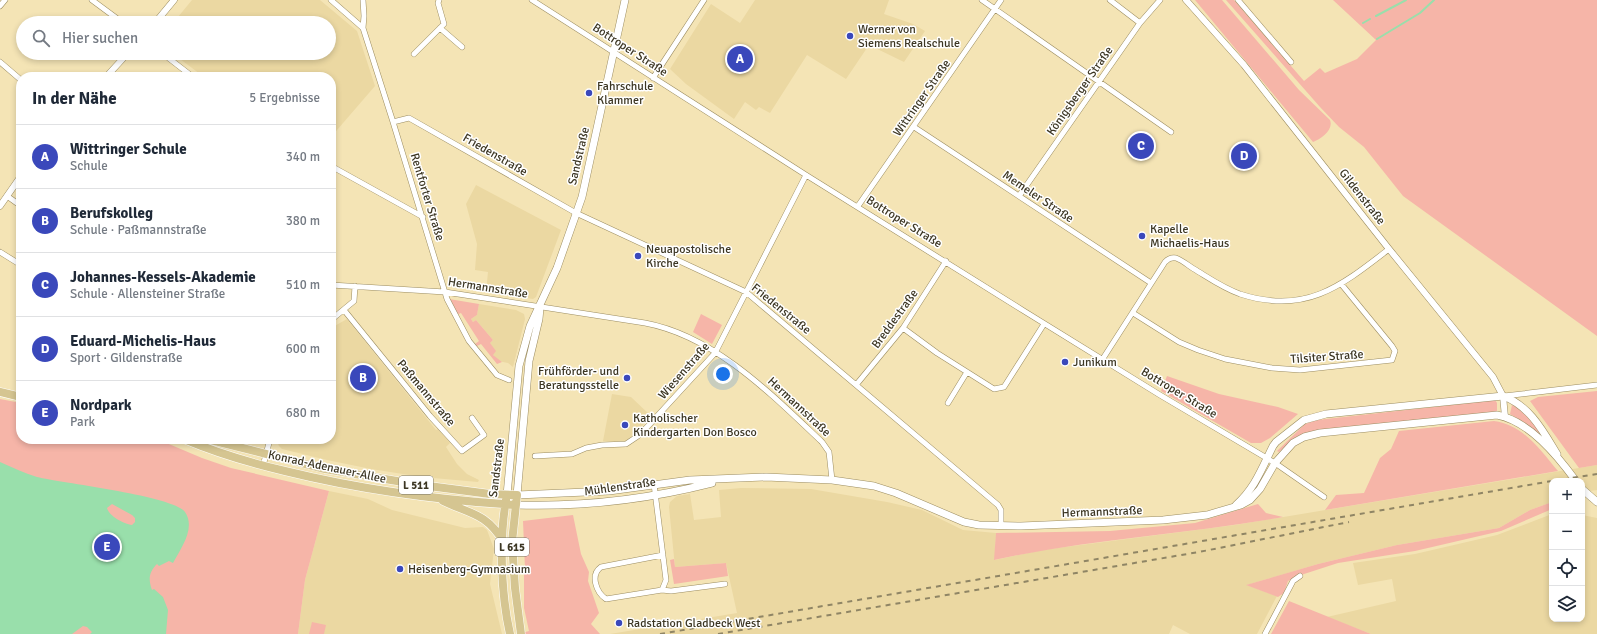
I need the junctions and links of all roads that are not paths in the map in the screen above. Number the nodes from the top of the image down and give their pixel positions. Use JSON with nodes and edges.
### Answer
{"nodes":[{"id":1,"x":5,"y":0,"type":"edge"},
{"id":2,"x":92,"y":0,"type":"edge"},
{"id":3,"x":174,"y":0,"type":"edge"},
{"id":4,"x":331,"y":0,"type":"edge"},
{"id":5,"x":363,"y":0,"type":"edge"},
{"id":6,"x":439,"y":0,"type":"edge"},
{"id":7,"x":532,"y":0,"type":"edge"},
{"id":8,"x":625,"y":0,"type":"edge"},
{"id":9,"x":704,"y":0,"type":"edge"},
{"id":10,"x":982,"y":0,"type":"edge"},
{"id":11,"x":1001,"y":0,"type":"edge"},
{"id":12,"x":1110,"y":0,"type":"edge"},
{"id":13,"x":1160,"y":0,"type":"edge"},
{"id":14,"x":1186,"y":0,"type":"edge"},
{"id":15,"x":1238,"y":0,"type":"edge"},
{"id":16,"x":0,"y":6,"type":"edge"},
{"id":17,"x":995,"y":8,"type":"junction"},
{"id":18,"x":114,"y":16,"type":"edge"},
{"id":19,"x":161,"y":16,"type":"edge"},
{"id":20,"x":1140,"y":23,"type":"junction"},
{"id":21,"x":363,"y":28,"type":"junction"},
{"id":22,"x":440,"y":28,"type":"junction"},
{"id":23,"x":462,"y":47,"type":"dead end"},
{"id":24,"x":613,"y":52,"type":"junction"},
{"id":25,"x":414,"y":54,"type":"dead end"},
{"id":26,"x":122,"y":60,"type":"edge"},
{"id":27,"x":171,"y":60,"type":"edge"},
{"id":28,"x":0,"y":62,"type":"edge"},
{"id":29,"x":1291,"y":62,"type":"dead end"},
{"id":30,"x":111,"y":72,"type":"edge"},
{"id":31,"x":187,"y":72,"type":"edge"},
{"id":32,"x":16,"y":76,"type":"edge"},
{"id":33,"x":653,"y":78,"type":"junction"},
{"id":34,"x":1099,"y":81,"type":"junction"},
{"id":35,"x":393,"y":122,"type":"junction"},
{"id":36,"x":914,"y":127,"type":"junction"},
{"id":37,"x":1171,"y":132,"type":"dead end"},
{"id":38,"x":336,"y":169,"type":"edge"},
{"id":39,"x":806,"y":175,"type":"junction"},
{"id":40,"x":16,"y":183,"type":"edge"},
{"id":41,"x":7,"y":196,"type":"junction"},
{"id":42,"x":1019,"y":196,"type":"junction"},
{"id":43,"x":16,"y":202,"type":"edge"},
{"id":44,"x":0,"y":206,"type":"edge"},
{"id":45,"x":858,"y":206,"type":"junction"},
{"id":46,"x":576,"y":213,"type":"junction"},
{"id":47,"x":423,"y":217,"type":"junction"},
{"id":48,"x":1389,"y":249,"type":"junction"},
{"id":49,"x":0,"y":252,"type":"edge"},
{"id":50,"x":16,"y":262,"type":"edge"},
{"id":51,"x":946,"y":262,"type":"junction"},
{"id":52,"x":1151,"y":283,"type":"junction"},
{"id":53,"x":336,"y":285,"type":"edge"},
{"id":54,"x":1342,"y":285,"type":"junction"},
{"id":55,"x":355,"y":286,"type":"junction"},
{"id":56,"x":445,"y":292,"type":"junction"},
{"id":57,"x":746,"y":292,"type":"junction"},
{"id":58,"x":540,"y":308,"type":"junction"},
{"id":59,"x":344,"y":310,"type":"junction"},
{"id":60,"x":1133,"y":313,"type":"junction"},
{"id":61,"x":336,"y":316,"type":"edge"},
{"id":62,"x":1044,"y":324,"type":"junction"},
{"id":63,"x":903,"y":328,"type":"junction"},
{"id":64,"x":715,"y":353,"type":"junction"},
{"id":65,"x":1102,"y":360,"type":"junction"},
{"id":66,"x":967,"y":372,"type":"junction"},
{"id":67,"x":509,"y":380,"type":"dead end"},
{"id":68,"x":856,"y":384,"type":"junction"},
{"id":69,"x":1597,"y":386,"type":"edge"},
{"id":70,"x":0,"y":392,"type":"edge"},
{"id":71,"x":16,"y":396,"type":"edge"},
{"id":72,"x":1503,"y":396,"type":"junction"},
{"id":73,"x":948,"y":403,"type":"dead end"},
{"id":74,"x":1505,"y":417,"type":"junction"},
{"id":75,"x":472,"y":418,"type":"dead end"},
{"id":76,"x":196,"y":444,"type":"edge"},
{"id":77,"x":227,"y":444,"type":"edge"},
{"id":78,"x":269,"y":444,"type":"edge"},
{"id":79,"x":266,"y":454,"type":"junction"},
{"id":80,"x":535,"y":456,"type":"dead end"},
{"id":81,"x":1267,"y":458,"type":"junction"},
{"id":82,"x":1275,"y":463,"type":"junction"},
{"id":83,"x":263,"y":466,"type":"junction"},
{"id":84,"x":1566,"y":468,"type":"junction"},
{"id":85,"x":1574,"y":478,"type":"edge"},
{"id":86,"x":726,"y":479,"type":"junction"},
{"id":87,"x":832,"y":480,"type":"junction"},
{"id":88,"x":654,"y":484,"type":"junction"},
{"id":89,"x":1585,"y":492,"type":"edge"},
{"id":90,"x":656,"y":494,"type":"junction"},
{"id":91,"x":507,"y":495,"type":"junction"},
{"id":92,"x":517,"y":495,"type":"junction"},
{"id":93,"x":1324,"y":497,"type":"dead end"},
{"id":94,"x":439,"y":499,"type":"junction"},
{"id":95,"x":1597,"y":502,"type":"edge"},
{"id":96,"x":505,"y":504,"type":"junction"},
{"id":97,"x":516,"y":505,"type":"junction"},
{"id":98,"x":1233,"y":507,"type":"junction"},
{"id":99,"x":1001,"y":526,"type":"junction"},
{"id":100,"x":503,"y":541,"type":"junction"},
{"id":101,"x":663,"y":555,"type":"junction"},
{"id":102,"x":1300,"y":576,"type":"dead end"},
{"id":103,"x":725,"y":584,"type":"dead end"},
{"id":104,"x":662,"y":590,"type":"junction"},
{"id":105,"x":510,"y":634,"type":"edge"},
{"id":106,"x":521,"y":634,"type":"edge"},
{"id":107,"x":1265,"y":634,"type":"edge"}],
"edges":[{"from":1,"to":16,"type":"street"},
{"from":2,"to":18,"type":"street"},
{"from":3,"to":19,"type":"street"},
{"from":4,"to":21,"type":"street"},
{"from":5,"to":21,"type":"street","name":"Rentforter Straße"},
{"from":6,"to":22,"type":"street"},
{"from":7,"to":24,"type":"street","name":"Bottroper Straße"},
{"from":8,"to":24,"type":"main road","number":"L 615"},
{"from":9,"to":33,"type":"street"},
{"from":10,"to":17,"type":"street"},
{"from":11,"to":17,"type":"street","name":"Wittringer Straße"},
{"from":12,"to":20,"type":"street"},
{"from":13,"to":20,"type":"street","name":"Königsberger Straße"},
{"from":14,"to":48,"type":"street","name":"Gildenstraße"},
{"from":15,"to":29,"type":"street"},
{"from":17,"to":34,"type":"street"},
{"from":17,"to":36,"type":"street","name":"Wittringer Straße"},
{"from":20,"to":34,"type":"street","name":"Königsberger Straße"},
{"from":21,"to":35,"type":"street","name":"Rentforter Straße"},
{"from":22,"to":23,"type":"street"},
{"from":22,"to":25,"type":"street"},
{"from":24,"to":33,"type":"street","name":"Bottroper Straße"},
{"from":24,"to":46,"type":"main road","name":"Sandstraße","number":"L 615"},
{"from":26,"to":30,"type":"street"},
{"from":27,"to":31,"type":"street"},
{"from":28,"to":32,"type":"street"},
{"from":33,"to":39,"type":"street","name":"Bottroper Straße"},
{"from":34,"to":37,"type":"street"},
{"from":34,"to":42,"type":"street","name":"Königsberger Straße"},
{"from":35,"to":46,"type":"street","name":"Friedenstraße"},
{"from":35,"to":47,"type":"street","name":"Rentforter Straße"},
{"from":36,"to":42,"type":"street","name":"Memeler Straße"},
{"from":36,"to":45,"type":"street","name":"Wittringer Straße"},
{"from":38,"to":47,"type":"street"},
{"from":39,"to":45,"type":"street","name":"Bottroper Straße"},
{"from":39,"to":57,"type":"street","name":"Wiesenstraße"},
{"from":40,"to":41,"type":"street"},
{"from":41,"to":43,"type":"street"},
{"from":41,"to":44,"type":"street"},
{"from":42,"to":52,"type":"street","name":"Memeler Straße"},
{"from":45,"to":51,"type":"street","name":"Bottroper Straße"},
{"from":46,"to":57,"type":"street","name":"Friedenstraße"},
{"from":46,"to":58,"type":"main road","name":"Sandstraße","number":"L 615"},
{"from":47,"to":56,"type":"street","name":"Rentforter Straße"},
{"from":48,"to":54,"type":"street"},
{"from":48,"to":72,"type":"street","name":"Gildenstraße"},
{"from":49,"to":50,"type":"street"},
{"from":51,"to":62,"type":"street","name":"Bottroper Straße"},
{"from":51,"to":63,"type":"street","name":"Breddestraße"},
{"from":52,"to":54,"type":"street"},
{"from":52,"to":60,"type":"street"},
{"from":53,"to":55,"type":"street","name":"Hermannstraße"},
{"from":54,"to":60,"type":"street","name":"Tilsiter Straße"},
{"from":55,"to":56,"type":"street","name":"Hermannstraße"},
{"from":55,"to":59,"type":"street"},
{"from":56,"to":58,"type":"street","name":"Hermannstraße"},
{"from":56,"to":67,"type":"street","name":"Rentforter Straße"},
{"from":57,"to":64,"type":"street","name":"Wiesenstraße"},
{"from":57,"to":68,"type":"street","name":"Friedenstraße"},
{"from":58,"to":64,"type":"street","name":"Hermannstraße"},
{"from":58,"to":91,"type":"main road","name":"Sandstraße","number":"L 615"},
{"from":58,"to":92,"type":"main road","name":"Sandstraße","number":"L 615"},
{"from":59,"to":61,"type":"street"},
{"from":59,"to":75,"type":"street","name":"Paßmannstraße"},
{"from":60,"to":65,"type":"street"},
{"from":62,"to":65,"type":"street","name":"Bottroper Straße"},
{"from":62,"to":66,"type":"street"},
{"from":63,"to":66,"type":"street"},
{"from":63,"to":68,"type":"street","name":"Breddestraße"},
{"from":64,"to":80,"type":"street","name":"Wiesenstraße"},
{"from":64,"to":87,"type":"street","name":"Hermannstraße"},
{"from":65,"to":81,"type":"street","name":"Bottroper Straße"},
{"from":66,"to":73,"type":"street"},
{"from":68,"to":99,"type":"street","name":"Friedenstraße"},
{"from":69,"to":72,"type":"street"},
{"from":70,"to":71,"type":"main road"},
{"from":72,"to":74,"type":"street","name":"Gildenstraße"},
{"from":72,"to":81,"type":"main road","number":"L 511"},
{"from":72,"to":84,"type":"main road","number":"L 511"},
{"from":74,"to":82,"type":"main road","number":"L 511"},
{"from":74,"to":84,"type":"main road","number":"L 511"},
{"from":76,"to":83,"type":"main road","name":"Konrad-Adenauer-Allee","number":"L 511"},
{"from":77,"to":79,"type":"main road","name":"Konrad-Adenauer-Allee","number":"L 511"},
{"from":78,"to":79,"type":"street"},
{"from":79,"to":83,"type":"street"},
{"from":79,"to":91,"type":"main road","name":"Konrad-Adenauer-Allee","number":"L 511"},
{"from":81,"to":82,"type":"street","name":"Bottroper Straße"},
{"from":81,"to":98,"type":"main road","name":"Hermannstraße","number":"L 511"},
{"from":82,"to":93,"type":"street","name":"Bottroper Straße"},
{"from":82,"to":98,"type":"main road","name":"Hermannstraße","number":"L 511"},
{"from":83,"to":94,"type":"main road","name":"Konrad-Adenauer-Allee","number":"L 511"},
{"from":84,"to":85,"type":"main road","number":"L 511"},
{"from":86,"to":87,"type":"main road","name":"Mühlenstraße","number":"L 511"},
{"from":86,"to":88,"type":"main road","name":"Mühlenstraße","number":"L 511"},
{"from":86,"to":90,"type":"main road","name":"Mühlenstraße","number":"L 511"},
{"from":87,"to":99,"type":"main road","name":"Hermannstraße","number":"L 511"},
{"from":88,"to":90,"type":"street"},
{"from":88,"to":92,"type":"main road","name":"Mühlenstraße","number":"L 511"},
{"from":89,"to":95,"type":"main road"},
{"from":90,"to":97,"type":"main road","name":"Mühlenstraße","number":"L 511"},
{"from":90,"to":101,"type":"street"},
{"from":91,"to":92,"type":"main road","name":"Konrad-Adenauer-Allee","number":"L 511"},
{"from":91,"to":96,"type":"main road","name":"Sandstraße","number":"L 615"},
{"from":92,"to":97,"type":"main road","name":"Sandstraße","number":"L 615"},
{"from":94,"to":96,"type":"main road","name":"Konrad-Adenauer-Allee","number":"L 511"},
{"from":94,"to":100,"type":"main road","number":"L 511"},
{"from":96,"to":97,"type":"main road","name":"Konrad-Adenauer-Allee","number":"L 511"},
{"from":96,"to":100,"type":"main road","name":"Sandstraße","number":"L 615"},
{"from":97,"to":106,"type":"main road","name":"Sandstraße","number":"L 615"},
{"from":98,"to":99,"type":"main road","name":"Hermannstraße","number":"L 511"},
{"from":100,"to":105,"type":"main road","name":"Sandstraße","number":"L 615"},
{"from":101,"to":104,"type":"street"},
{"from":101,"to":104,"type":"street"},
{"from":102,"to":107,"type":"street"},
{"from":103,"to":104,"type":"street"}]}
